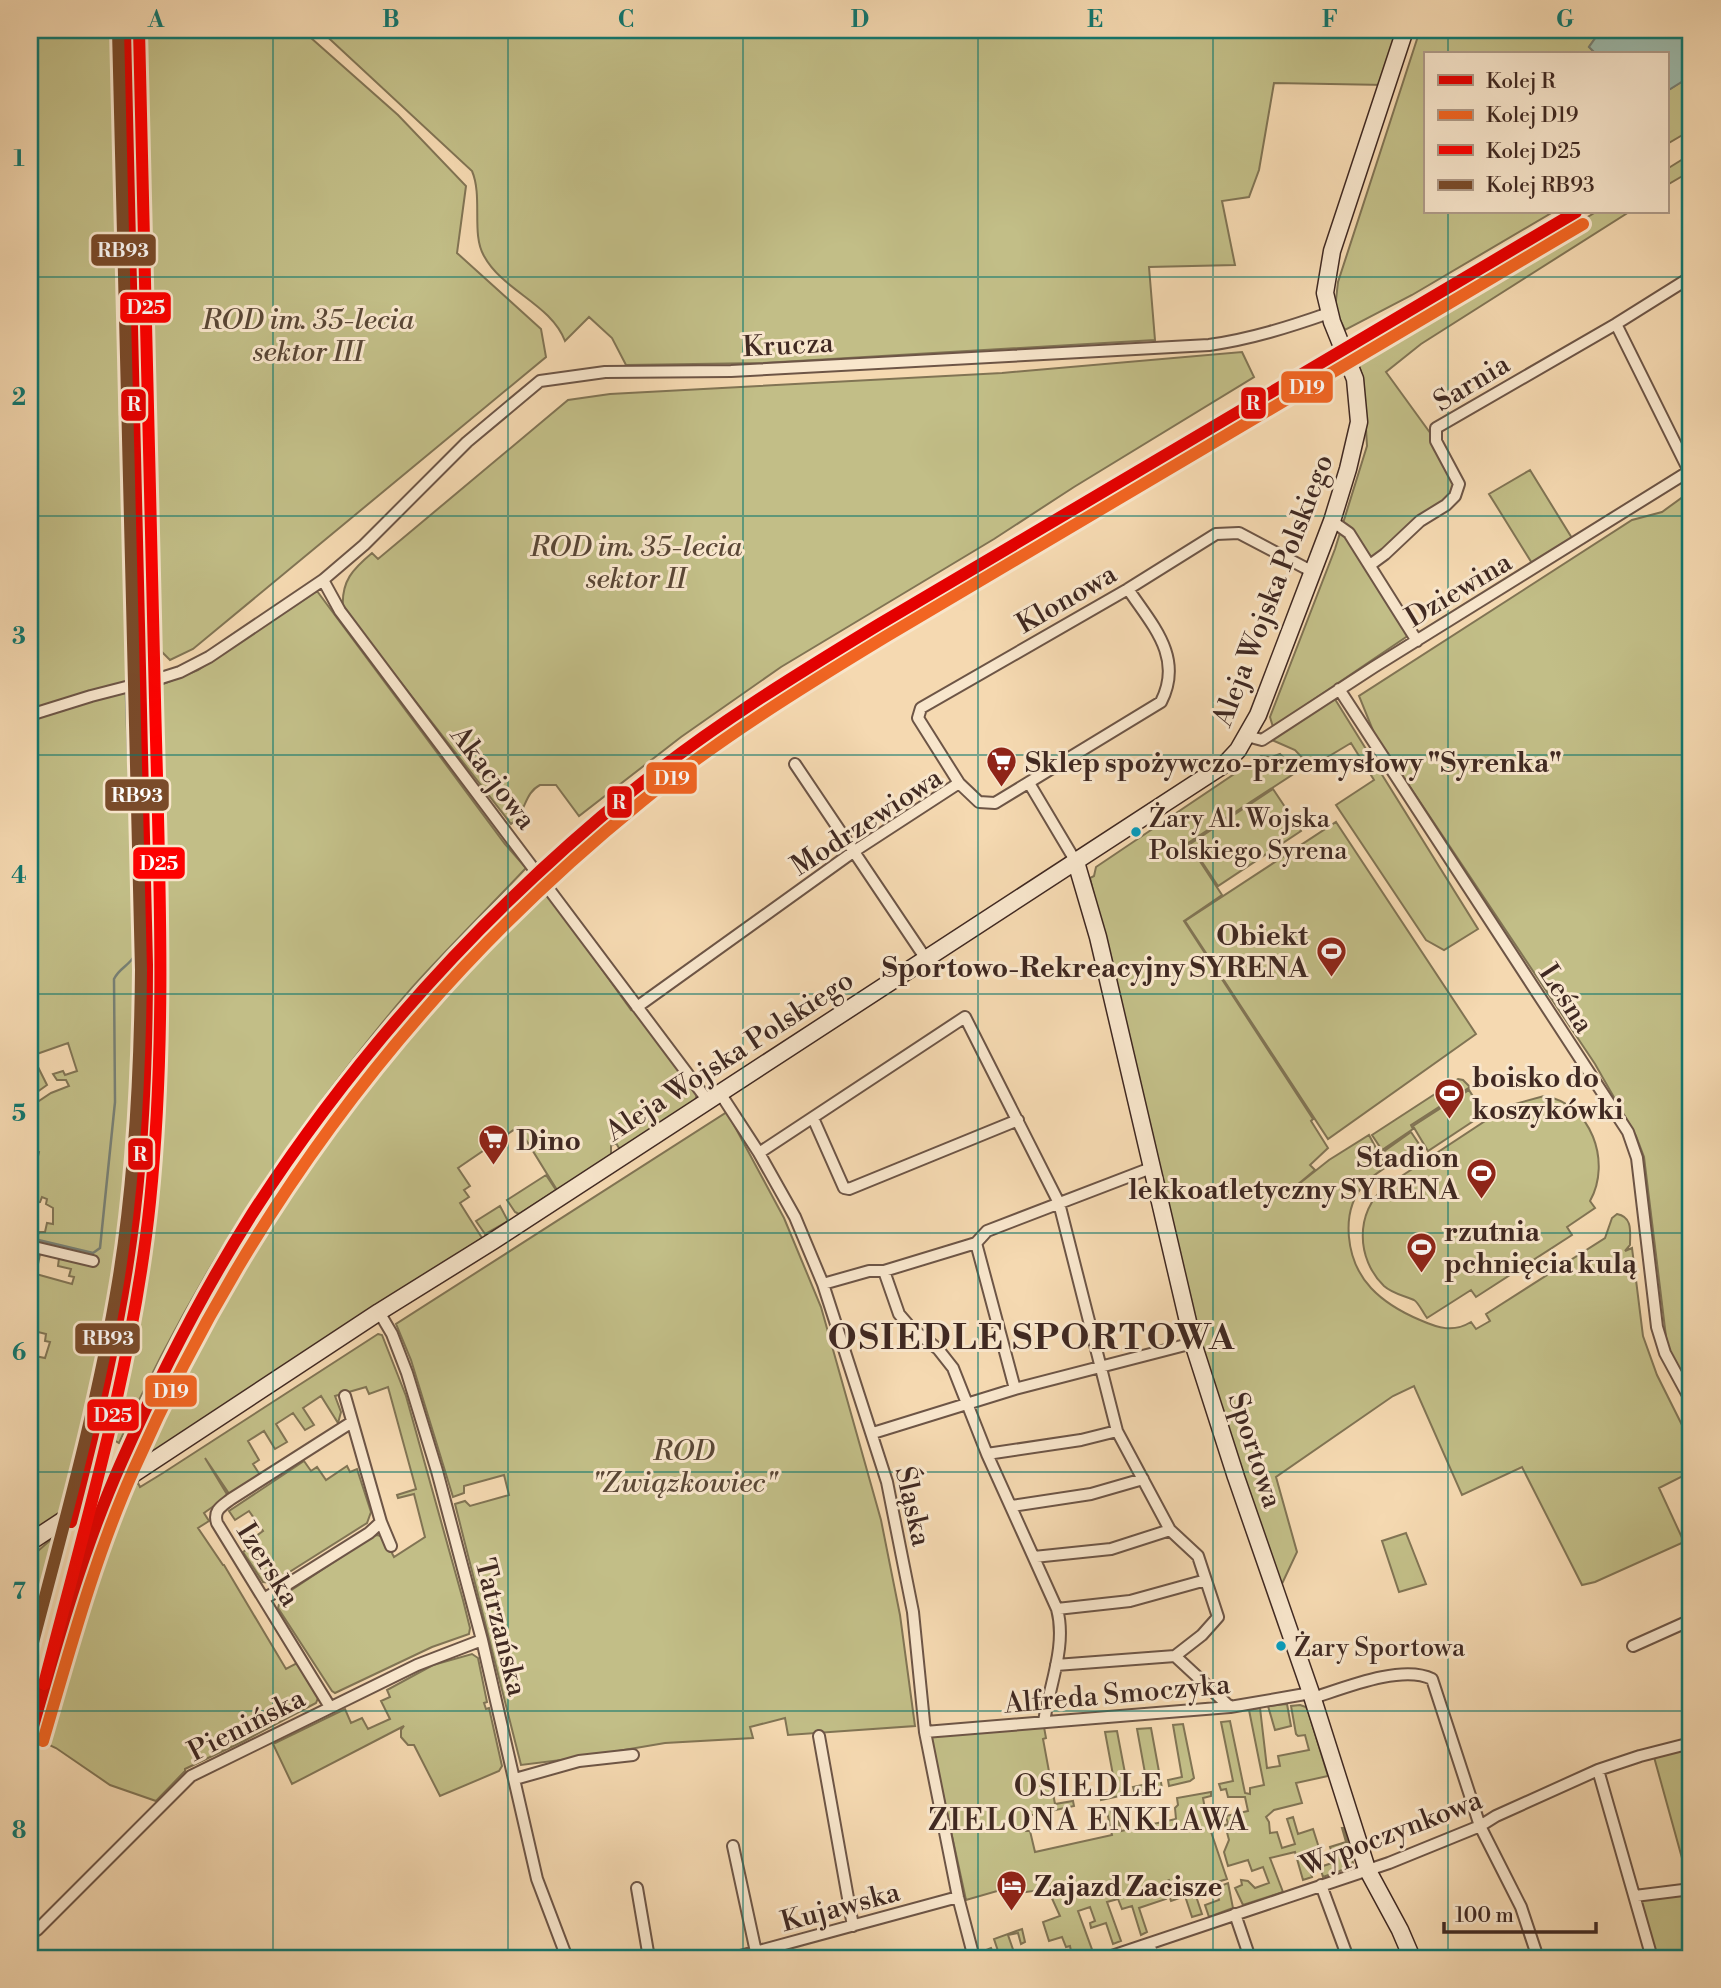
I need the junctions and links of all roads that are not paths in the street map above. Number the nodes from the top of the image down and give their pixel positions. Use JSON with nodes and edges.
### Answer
{"nodes":[{"id":1,"x":1405,"y":30,"type":"edge"},
{"id":2,"x":1691,"y":277,"type":"edge"},
{"id":3,"x":1330,"y":317,"type":"junction"},
{"id":4,"x":1616,"y":324,"type":"junction"},
{"id":5,"x":1690,"y":471,"type":"edge"},
{"id":6,"x":1332,"y":521,"type":"junction"},
{"id":7,"x":1370,"y":565,"type":"junction"},
{"id":8,"x":1313,"y":572,"type":"junction"},
{"id":9,"x":323,"y":580,"type":"junction"},
{"id":10,"x":1128,"y":589,"type":"junction"},
{"id":11,"x":1417,"y":640,"type":"junction"},
{"id":12,"x":1339,"y":689,"type":"junction"},
{"id":13,"x":30,"y":715,"type":"edge"},
{"id":14,"x":1247,"y":736,"type":"junction"},
{"id":15,"x":795,"y":764,"type":"dead end"},
{"id":16,"x":959,"y":783,"type":"junction"},
{"id":17,"x":1029,"y":783,"type":"junction"},
{"id":18,"x":853,"y":852,"type":"junction"},
{"id":19,"x":1076,"y":862,"type":"junction"},
{"id":20,"x":926,"y":959,"type":"junction"},
{"id":21,"x":637,"y":1007,"type":"junction"},
{"id":22,"x":714,"y":1097,"type":"junction"},
{"id":23,"x":813,"y":1118,"type":"junction"},
{"id":24,"x":1018,"y":1120,"type":"junction"},
{"id":25,"x":759,"y":1153,"type":"junction"},
{"id":26,"x":1151,"y":1168,"type":"junction"},
{"id":27,"x":1059,"y":1203,"type":"junction"},
{"id":28,"x":976,"y":1243,"type":"junction"},
{"id":29,"x":30,"y":1246,"type":"edge"},
{"id":30,"x":93,"y":1261,"type":"dead end"},
{"id":31,"x":884,"y":1271,"type":"junction"},
{"id":32,"x":823,"y":1284,"type":"junction"},
{"id":33,"x":379,"y":1312,"type":"junction"},
{"id":34,"x":1193,"y":1343,"type":"junction"},
{"id":35,"x":1102,"y":1367,"type":"junction"},
{"id":36,"x":1015,"y":1389,"type":"junction"},
{"id":37,"x":345,"y":1396,"type":"dead end"},
{"id":38,"x":1691,"y":1401,"type":"edge"},
{"id":39,"x":967,"y":1404,"type":"junction"},
{"id":40,"x":352,"y":1422,"type":"junction"},
{"id":41,"x":1117,"y":1431,"type":"junction"},
{"id":42,"x":873,"y":1433,"type":"junction"},
{"id":43,"x":987,"y":1454,"type":"junction"},
{"id":44,"x":1143,"y":1479,"type":"junction"},
{"id":45,"x":1012,"y":1506,"type":"junction"},
{"id":46,"x":380,"y":1522,"type":"junction"},
{"id":47,"x":1170,"y":1530,"type":"junction"},
{"id":48,"x":30,"y":1542,"type":"edge"},
{"id":49,"x":391,"y":1546,"type":"dead end"},
{"id":50,"x":1034,"y":1557,"type":"junction"},
{"id":51,"x":1206,"y":1580,"type":"junction"},
{"id":52,"x":264,"y":1599,"type":"junction"},
{"id":53,"x":1057,"y":1609,"type":"junction"},
{"id":54,"x":1691,"y":1620,"type":"edge"},
{"id":55,"x":482,"y":1640,"type":"junction"},
{"id":56,"x":1633,"y":1646,"type":"dead end"},
{"id":57,"x":1175,"y":1656,"type":"junction"},
{"id":58,"x":1056,"y":1665,"type":"junction"},
{"id":59,"x":1312,"y":1696,"type":"junction"},
{"id":60,"x":330,"y":1707,"type":"junction"},
{"id":61,"x":1230,"y":1707,"type":"junction"},
{"id":62,"x":1044,"y":1722,"type":"junction"},
{"id":63,"x":925,"y":1731,"type":"junction"},
{"id":64,"x":818,"y":1736,"type":"dead end"},
{"id":65,"x":1691,"y":1744,"type":"edge"},
{"id":66,"x":633,"y":1755,"type":"dead end"},
{"id":67,"x":1598,"y":1770,"type":"junction"},
{"id":68,"x":515,"y":1779,"type":"junction"},
{"id":69,"x":1480,"y":1826,"type":"junction"},
{"id":70,"x":733,"y":1846,"type":"dead end"},
{"id":71,"x":1367,"y":1869,"type":"junction"},
{"id":72,"x":1321,"y":1885,"type":"junction"},
{"id":73,"x":637,"y":1888,"type":"dead end"},
{"id":74,"x":1691,"y":1889,"type":"edge"},
{"id":75,"x":1635,"y":1896,"type":"junction"},
{"id":76,"x":958,"y":1897,"type":"junction"},
{"id":77,"x":1235,"y":1914,"type":"junction"},
{"id":78,"x":853,"y":1926,"type":"junction"},
{"id":79,"x":37,"y":1930,"type":"dead end"},
{"id":80,"x":1149,"y":1944,"type":"junction"},
{"id":81,"x":756,"y":1952,"type":"junction"},
{"id":82,"x":567,"y":1958,"type":"edge"},
{"id":83,"x":649,"y":1958,"type":"edge"},
{"id":84,"x":733,"y":1958,"type":"edge"},
{"id":85,"x":974,"y":1958,"type":"edge"},
{"id":86,"x":1105,"y":1958,"type":"edge"},
{"id":87,"x":1154,"y":1958,"type":"edge"},
{"id":88,"x":1250,"y":1958,"type":"edge"},
{"id":89,"x":1348,"y":1958,"type":"edge"},
{"id":90,"x":1412,"y":1958,"type":"edge"},
{"id":91,"x":1538,"y":1958,"type":"edge"},
{"id":92,"x":1652,"y":1958,"type":"edge"}],
"edges":[{"from":1,"to":3,"type":"street","name":"Aleja Wojska Polskiego"},
{"from":2,"to":4,"type":"street","name":"Sarnia"},
{"from":3,"to":6,"type":"street","name":"Aleja Wojska Polskiego"},
{"from":3,"to":9,"type":"street","name":"Krucza"},
{"from":4,"to":5,"type":"street"},
{"from":4,"to":7,"type":"street","name":"Sarnia"},
{"from":5,"to":11,"type":"street","name":"Dziewina"},
{"from":6,"to":7,"type":"street"},
{"from":6,"to":8,"type":"street","name":"Aleja Wojska Polskiego"},
{"from":7,"to":11,"type":"street"},
{"from":8,"to":10,"type":"street","name":"Klonowa"},
{"from":8,"to":14,"type":"street","name":"Aleja Wojska Polskiego"},
{"from":9,"to":13,"type":"street","name":"Krucza"},
{"from":9,"to":21,"type":"street","name":"Akacjowa"},
{"from":10,"to":16,"type":"street","name":"Klonowa"},
{"from":10,"to":17,"type":"street","name":"Modrzewiowa"},
{"from":11,"to":12,"type":"street","name":"Dziewina"},
{"from":12,"to":14,"type":"street","name":"Dziewina"},
{"from":12,"to":38,"type":"street","name":"Leśna"},
{"from":14,"to":19,"type":"street","name":"Aleja Wojska Polskiego"},
{"from":15,"to":18,"type":"street"},
{"from":16,"to":17,"type":"street","name":"Modrzewiowa"},
{"from":16,"to":18,"type":"street","name":"Modrzewiowa"},
{"from":17,"to":19,"type":"street"},
{"from":18,"to":20,"type":"street"},
{"from":18,"to":21,"type":"street","name":"Modrzewiowa"},
{"from":19,"to":20,"type":"street","name":"Aleja Wojska Polskiego"},
{"from":19,"to":26,"type":"street","name":"Sportowa"},
{"from":20,"to":22,"type":"street","name":"Aleja Wojska Polskiego"},
{"from":21,"to":22,"type":"street","name":"Akacjowa"},
{"from":22,"to":25,"type":"street","name":"Śląska"},
{"from":22,"to":33,"type":"street","name":"Aleja Wojska Polskiego"},
{"from":23,"to":24,"type":"street"},
{"from":23,"to":24,"type":"street"},
{"from":23,"to":25,"type":"street"},
{"from":24,"to":27,"type":"street"},
{"from":25,"to":32,"type":"street","name":"Śląska"},
{"from":26,"to":27,"type":"street"},
{"from":26,"to":34,"type":"street","name":"Sportowa"},
{"from":27,"to":28,"type":"street"},
{"from":27,"to":35,"type":"street"},
{"from":28,"to":31,"type":"street"},
{"from":28,"to":36,"type":"street"},
{"from":29,"to":30,"type":"street"},
{"from":31,"to":32,"type":"street"},
{"from":31,"to":39,"type":"street"},
{"from":32,"to":42,"type":"street","name":"Śląska"},
{"from":33,"to":48,"type":"street","name":"Aleja Wojska Polskiego"},
{"from":33,"to":55,"type":"street","name":"Tatrzańska"},
{"from":34,"to":35,"type":"street"},
{"from":34,"to":59,"type":"street","name":"Sportowa"},
{"from":35,"to":36,"type":"street"},
{"from":35,"to":41,"type":"street"},
{"from":36,"to":39,"type":"street"},
{"from":37,"to":40,"type":"street"},
{"from":39,"to":42,"type":"street"},
{"from":39,"to":43,"type":"street"},
{"from":40,"to":46,"type":"street"},
{"from":40,"to":52,"type":"street","name":"Izerska"},
{"from":41,"to":43,"type":"street"},
{"from":41,"to":44,"type":"street"},
{"from":42,"to":63,"type":"street","name":"Śląska"},
{"from":43,"to":45,"type":"street"},
{"from":44,"to":45,"type":"street"},
{"from":44,"to":47,"type":"street"},
{"from":45,"to":50,"type":"street"},
{"from":46,"to":49,"type":"street"},
{"from":46,"to":52,"type":"street"},
{"from":47,"to":50,"type":"street"},
{"from":47,"to":51,"type":"street"},
{"from":50,"to":53,"type":"street"},
{"from":51,"to":53,"type":"street"},
{"from":51,"to":57,"type":"street"},
{"from":52,"to":60,"type":"street","name":"Izerska"},
{"from":53,"to":58,"type":"street"},
{"from":54,"to":56,"type":"street"},
{"from":55,"to":60,"type":"street","name":"Pienińska"},
{"from":55,"to":68,"type":"street","name":"Tatrzańska"},
{"from":57,"to":58,"type":"street"},
{"from":57,"to":61,"type":"street"},
{"from":58,"to":62,"type":"street"},
{"from":59,"to":61,"type":"street","name":"Alfreda Smoczyka"},
{"from":59,"to":69,"type":"street","name":"Alfreda Smoczyka"},
{"from":59,"to":71,"type":"street","name":"Sportowa"},
{"from":60,"to":79,"type":"street","name":"Pienińska"},
{"from":61,"to":62,"type":"street","name":"Alfreda Smoczyka"},
{"from":62,"to":63,"type":"street","name":"Alfreda Smoczyka"},
{"from":63,"to":76,"type":"street","name":"Śląska"},
{"from":64,"to":78,"type":"street"},
{"from":65,"to":67,"type":"street","name":"Wypoczynkowa"},
{"from":66,"to":68,"type":"street"},
{"from":67,"to":69,"type":"street","name":"Wypoczynkowa"},
{"from":67,"to":75,"type":"street"},
{"from":68,"to":82,"type":"street","name":"Tatrzańska"},
{"from":69,"to":71,"type":"street","name":"Wypoczynkowa"},
{"from":69,"to":91,"type":"street"},
{"from":70,"to":81,"type":"street"},
{"from":71,"to":72,"type":"street","name":"Wypoczynkowa"},
{"from":71,"to":90,"type":"street","name":"Sportowa"},
{"from":72,"to":77,"type":"street","name":"Wypoczynkowa"},
{"from":72,"to":89,"type":"street"},
{"from":73,"to":83,"type":"street"},
{"from":74,"to":75,"type":"street"},
{"from":75,"to":92,"type":"street"},
{"from":76,"to":78,"type":"street","name":"Kujawska"},
{"from":76,"to":85,"type":"street","name":"Śląska"},
{"from":77,"to":80,"type":"street","name":"Wypoczynkowa"},
{"from":77,"to":88,"type":"street"},
{"from":78,"to":81,"type":"street","name":"Kujawska"},
{"from":80,"to":86,"type":"street","name":"Wypoczynkowa"},
{"from":80,"to":87,"type":"street"},
{"from":81,"to":84,"type":"street","name":"Kujawska"}]}
